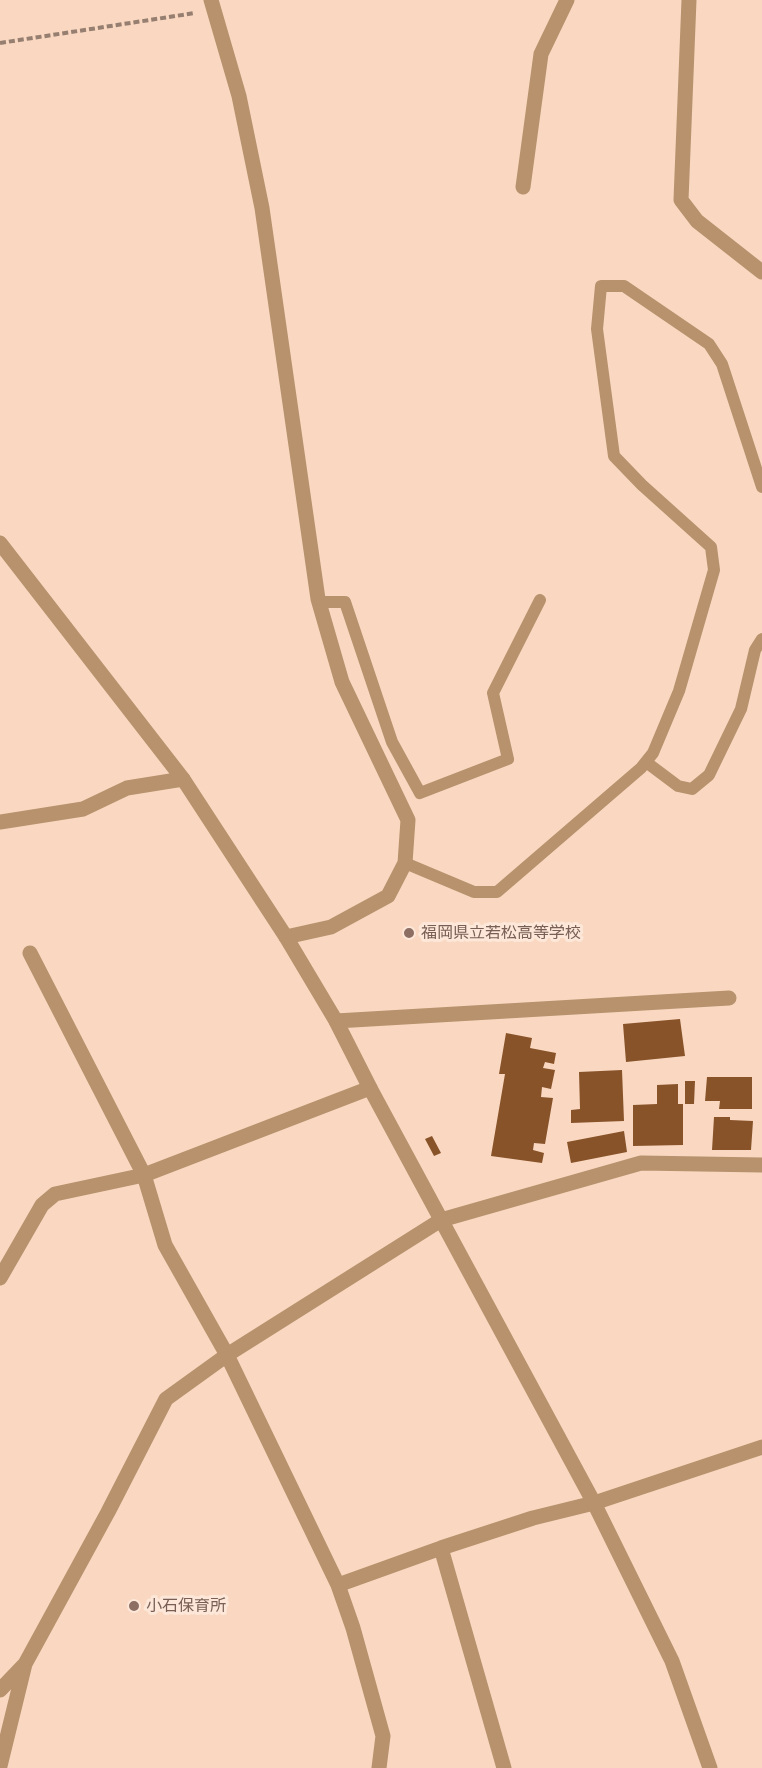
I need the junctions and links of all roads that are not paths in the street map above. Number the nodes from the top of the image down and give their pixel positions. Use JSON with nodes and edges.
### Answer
{"nodes":[{"id":1,"x":567,"y":0,"type":"edge"},
{"id":2,"x":688,"y":0,"type":"edge"},
{"id":3,"x":212,"y":5,"type":"edge"},
{"id":4,"x":523,"y":187,"type":"dead end"},
{"id":5,"x":762,"y":272,"type":"edge"},
{"id":6,"x":762,"y":487,"type":"edge"},
{"id":7,"x":0,"y":543,"type":"edge"},
{"id":8,"x":540,"y":600,"type":"dead end"},
{"id":9,"x":319,"y":602,"type":"junction"},
{"id":10,"x":762,"y":639,"type":"edge"},
{"id":11,"x":646,"y":762,"type":"junction"},
{"id":12,"x":183,"y":779,"type":"junction"},
{"id":13,"x":0,"y":822,"type":"edge"},
{"id":14,"x":405,"y":863,"type":"junction"},
{"id":15,"x":286,"y":937,"type":"junction"},
{"id":16,"x":30,"y":953,"type":"dead end"},
{"id":17,"x":729,"y":998,"type":"dead end"},
{"id":18,"x":336,"y":1022,"type":"junction"},
{"id":19,"x":370,"y":1088,"type":"junction"},
{"id":20,"x":762,"y":1165,"type":"edge"},
{"id":21,"x":144,"y":1175,"type":"junction"},
{"id":22,"x":441,"y":1220,"type":"junction"},
{"id":23,"x":0,"y":1278,"type":"edge"},
{"id":24,"x":227,"y":1355,"type":"junction"},
{"id":25,"x":762,"y":1447,"type":"edge"},
{"id":26,"x":594,"y":1503,"type":"junction"},
{"id":27,"x":441,"y":1548,"type":"junction"},
{"id":28,"x":338,"y":1585,"type":"junction"},
{"id":29,"x":25,"y":1664,"type":"junction"},
{"id":30,"x":0,"y":1690,"type":"edge"},
{"id":31,"x":0,"y":1766,"type":"edge"},
{"id":32,"x":379,"y":1768,"type":"edge"},
{"id":33,"x":504,"y":1768,"type":"edge"},
{"id":34,"x":710,"y":1768,"type":"edge"}],
"edges":[{"from":1,"to":4,"type":"street"},
{"from":2,"to":5,"type":"street"},
{"from":3,"to":9,"type":"street"},
{"from":6,"to":11,"type":"lane"},
{"from":7,"to":12,"type":"street"},
{"from":8,"to":9,"type":"lane"},
{"from":9,"to":14,"type":"street"},
{"from":10,"to":11,"type":"lane"},
{"from":11,"to":14,"type":"lane"},
{"from":12,"to":13,"type":"street"},
{"from":12,"to":15,"type":"street"},
{"from":14,"to":15,"type":"street"},
{"from":15,"to":18,"type":"street"},
{"from":16,"to":21,"type":"street"},
{"from":17,"to":18,"type":"street"},
{"from":18,"to":19,"type":"street"},
{"from":19,"to":21,"type":"street"},
{"from":19,"to":22,"type":"street"},
{"from":20,"to":22,"type":"street"},
{"from":21,"to":23,"type":"street"},
{"from":21,"to":24,"type":"street"},
{"from":22,"to":24,"type":"street"},
{"from":22,"to":26,"type":"street"},
{"from":24,"to":28,"type":"street"},
{"from":24,"to":29,"type":"street"},
{"from":25,"to":26,"type":"street"},
{"from":26,"to":27,"type":"street"},
{"from":26,"to":34,"type":"street"},
{"from":27,"to":28,"type":"street"},
{"from":27,"to":33,"type":"street"},
{"from":28,"to":32,"type":"street"},
{"from":29,"to":30,"type":"street"},
{"from":29,"to":31,"type":"street"}]}
